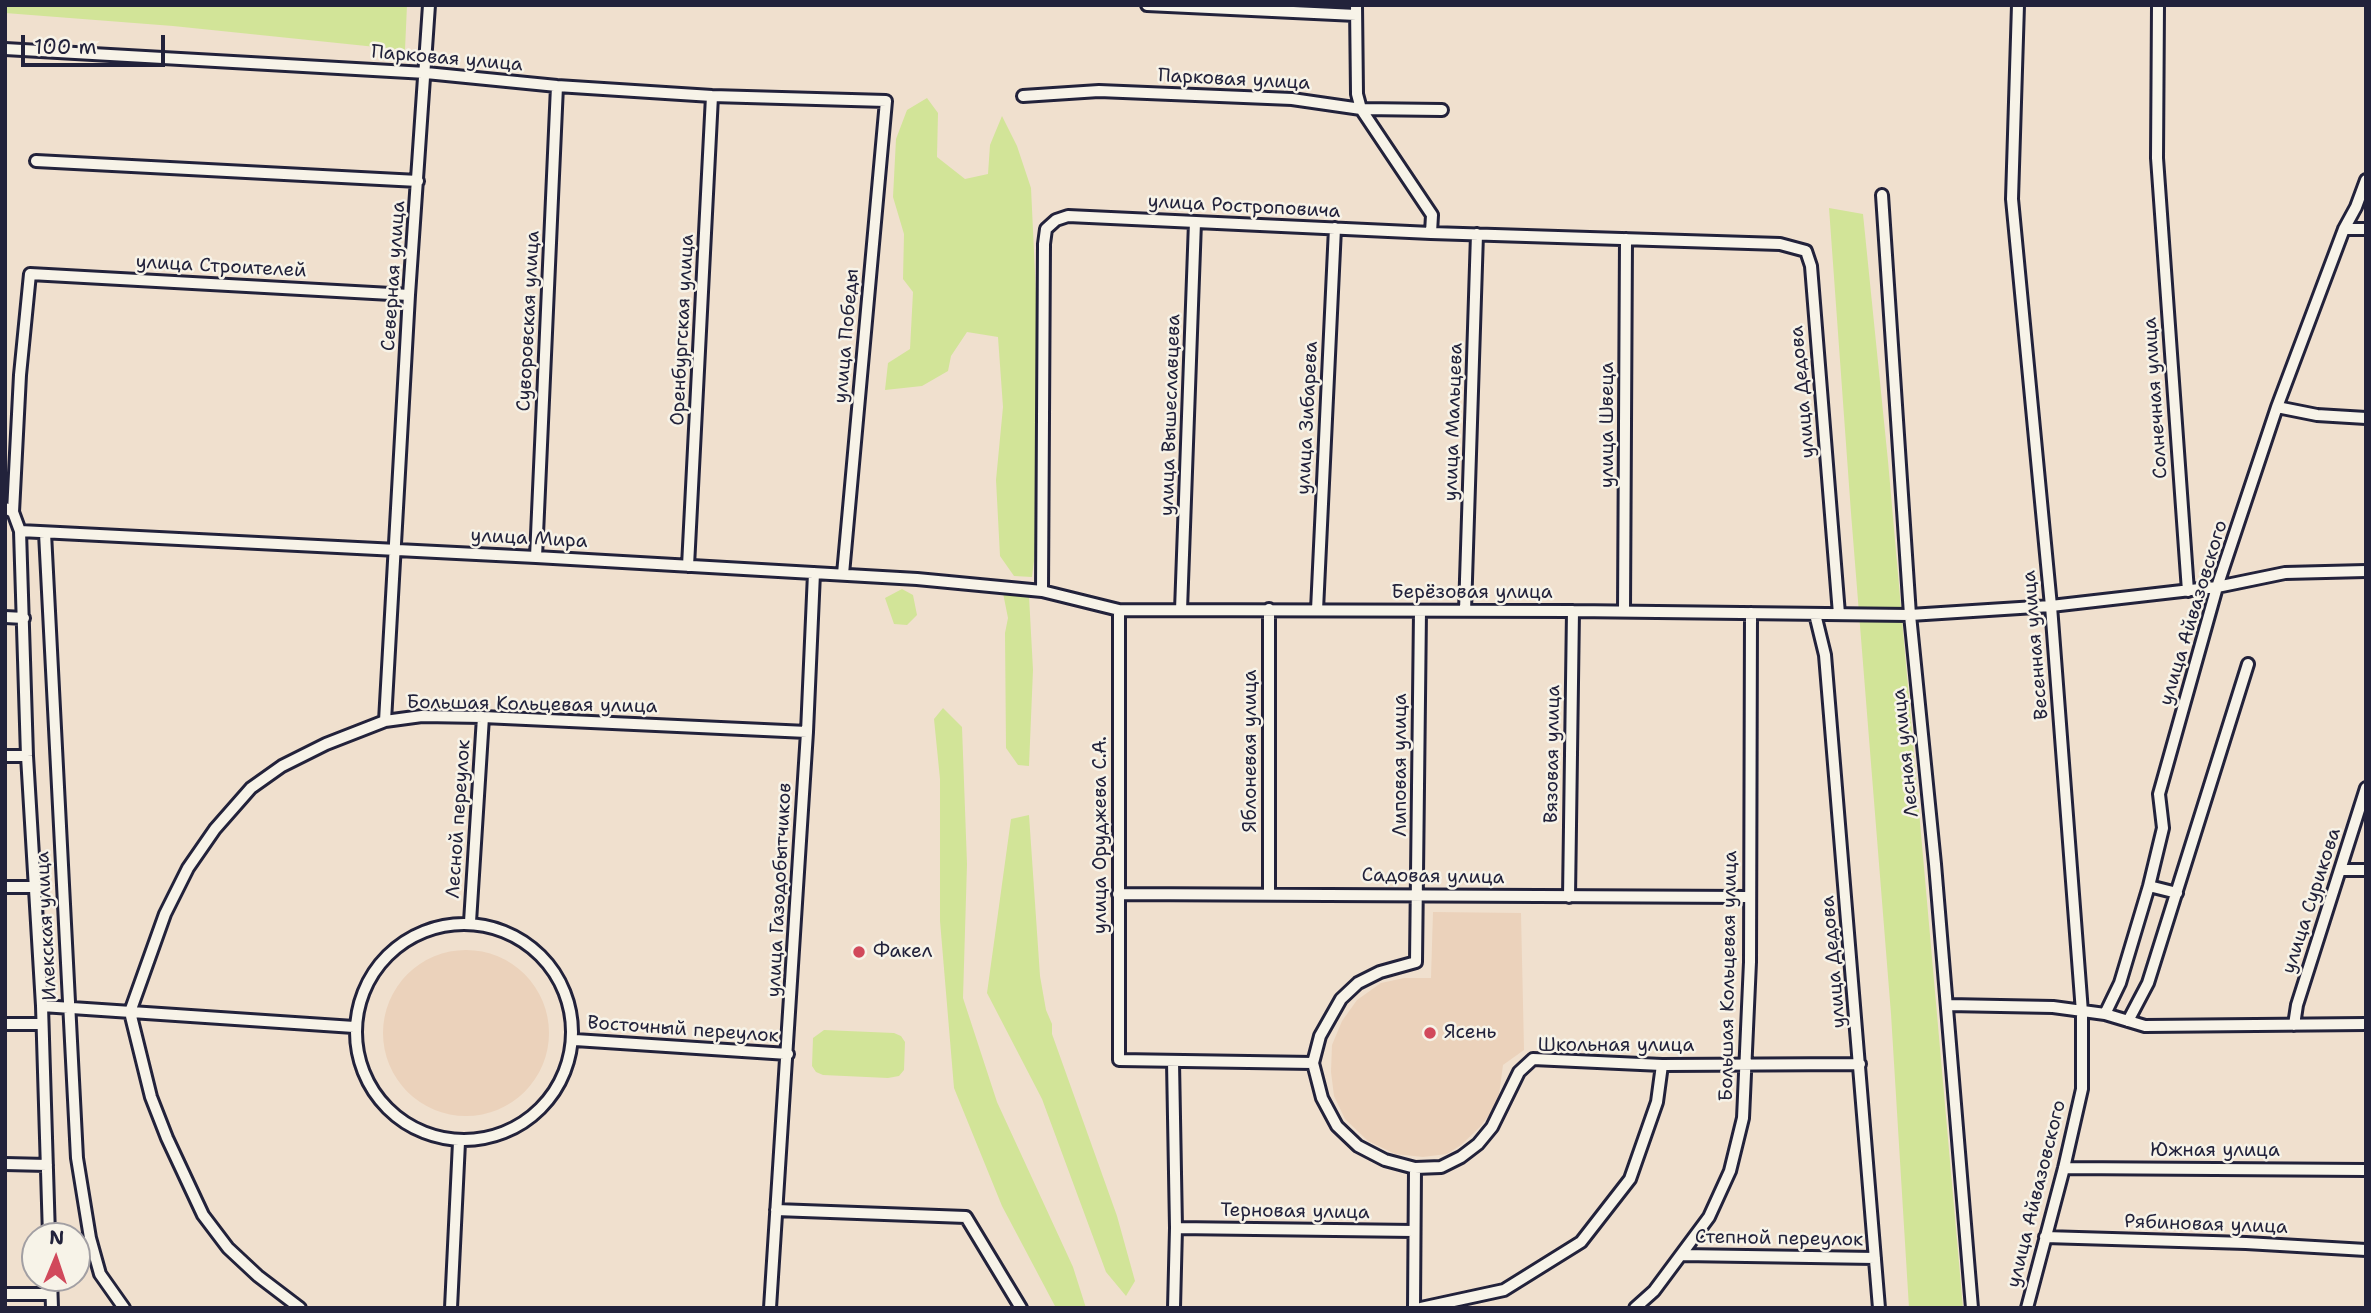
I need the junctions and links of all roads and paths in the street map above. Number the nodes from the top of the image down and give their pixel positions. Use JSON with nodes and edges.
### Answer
{"nodes":[{"id":1,"x":429,"y":5,"type":"edge"},
{"id":2,"x":1147,"y":5,"type":"edge"},
{"id":3,"x":2018,"y":5,"type":"edge"},
{"id":4,"x":2158,"y":5,"type":"edge"},
{"id":5,"x":1356,"y":10,"type":"edge"},
{"id":6,"x":5,"y":49,"type":"edge"},
{"id":7,"x":426,"y":73,"type":"junction"},
{"id":8,"x":557,"y":86,"type":"junction"},
{"id":9,"x":712,"y":96,"type":"junction"},
{"id":10,"x":1023,"y":96,"type":"dead end"},
{"id":11,"x":886,"y":101,"type":"joint"},
{"id":12,"x":1361,"y":109,"type":"junction"},
{"id":13,"x":1442,"y":110,"type":"dead end"},
{"id":14,"x":36,"y":161,"type":"dead end"},
{"id":15,"x":2366,"y":180,"type":"edge"},
{"id":16,"x":418,"y":181,"type":"junction"},
{"id":17,"x":1882,"y":195,"type":"dead end"},
{"id":18,"x":1195,"y":222,"type":"junction"},
{"id":19,"x":1335,"y":228,"type":"junction"},
{"id":20,"x":2344,"y":229,"type":"junction"},
{"id":21,"x":2366,"y":229,"type":"edge"},
{"id":22,"x":1431,"y":233,"type":"junction"},
{"id":23,"x":1477,"y":234,"type":"junction"},
{"id":24,"x":1626,"y":239,"type":"junction"},
{"id":25,"x":1806,"y":251,"type":"joint"},
{"id":26,"x":409,"y":295,"type":"junction"},
{"id":27,"x":2277,"y":407,"type":"junction"},
{"id":28,"x":2366,"y":418,"type":"edge"},
{"id":29,"x":9,"y":510,"type":"edge"},
{"id":30,"x":20,"y":531,"type":"junction"},
{"id":31,"x":45,"y":533,"type":"junction"},
{"id":32,"x":395,"y":550,"type":"junction"},
{"id":33,"x":536,"y":557,"type":"junction"},
{"id":34,"x":688,"y":565,"type":"junction"},
{"id":35,"x":2366,"y":571,"type":"edge"},
{"id":36,"x":814,"y":573,"type":"junction"},
{"id":37,"x":843,"y":574,"type":"junction"},
{"id":38,"x":2217,"y":587,"type":"junction"},
{"id":39,"x":1039,"y":590,"type":"junction"},
{"id":40,"x":2188,"y":591,"type":"junction"},
{"id":41,"x":2051,"y":606,"type":"junction"},
{"id":42,"x":1269,"y":609,"type":"junction"},
{"id":43,"x":1119,"y":610,"type":"junction"},
{"id":44,"x":1181,"y":610,"type":"junction"},
{"id":45,"x":1317,"y":610,"type":"junction"},
{"id":46,"x":1420,"y":611,"type":"junction"},
{"id":47,"x":1465,"y":611,"type":"junction"},
{"id":48,"x":1573,"y":611,"type":"junction"},
{"id":49,"x":1624,"y":611,"type":"junction"},
{"id":50,"x":1751,"y":613,"type":"junction"},
{"id":51,"x":1815,"y":614,"type":"junction"},
{"id":52,"x":1839,"y":614,"type":"junction"},
{"id":53,"x":1910,"y":615,"type":"junction"},
{"id":54,"x":5,"y":617,"type":"edge"},
{"id":55,"x":24,"y":618,"type":"junction"},
{"id":56,"x":2248,"y":664,"type":"dead end"},
{"id":57,"x":483,"y":717,"type":"junction"},
{"id":58,"x":385,"y":721,"type":"junction"},
{"id":59,"x":807,"y":732,"type":"junction"},
{"id":60,"x":5,"y":756,"type":"edge"},
{"id":61,"x":27,"y":756,"type":"junction"},
{"id":62,"x":2366,"y":788,"type":"edge"},
{"id":63,"x":2341,"y":870,"type":"junction"},
{"id":64,"x":2366,"y":870,"type":"edge"},
{"id":65,"x":2149,"y":886,"type":"junction"},
{"id":66,"x":5,"y":887,"type":"edge"},
{"id":67,"x":36,"y":887,"type":"junction"},
{"id":68,"x":2177,"y":893,"type":"junction"},
{"id":69,"x":1118,"y":894,"type":"junction"},
{"id":70,"x":1269,"y":894,"type":"junction"},
{"id":71,"x":1418,"y":894,"type":"junction"},
{"id":72,"x":1569,"y":897,"type":"junction"},
{"id":73,"x":1748,"y":897,"type":"junction"},
{"id":74,"x":470,"y":922,"type":"junction"},
{"id":75,"x":1948,"y":1005,"type":"junction"},
{"id":76,"x":41,"y":1006,"type":"junction"},
{"id":77,"x":68,"y":1009,"type":"junction"},
{"id":78,"x":130,"y":1012,"type":"junction"},
{"id":79,"x":2082,"y":1012,"type":"junction"},
{"id":80,"x":2105,"y":1014,"type":"junction"},
{"id":81,"x":2128,"y":1021,"type":"junction"},
{"id":82,"x":5,"y":1024,"type":"edge"},
{"id":83,"x":42,"y":1024,"type":"junction"},
{"id":84,"x":2366,"y":1024,"type":"edge"},
{"id":85,"x":2294,"y":1025,"type":"junction"},
{"id":86,"x":354,"y":1027,"type":"junction"},
{"id":87,"x":575,"y":1040,"type":"junction"},
{"id":88,"x":788,"y":1054,"type":"junction"},
{"id":89,"x":1173,"y":1062,"type":"junction"},
{"id":90,"x":1313,"y":1063,"type":"junction"},
{"id":91,"x":1746,"y":1064,"type":"junction"},
{"id":92,"x":1860,"y":1064,"type":"junction"},
{"id":93,"x":1662,"y":1065,"type":"junction"},
{"id":94,"x":2082,"y":1090,"type":"joint"},
{"id":95,"x":459,"y":1142,"type":"junction"},
{"id":96,"x":5,"y":1164,"type":"edge"},
{"id":97,"x":47,"y":1165,"type":"junction"},
{"id":98,"x":1415,"y":1168,"type":"junction"},
{"id":99,"x":2064,"y":1168,"type":"junction"},
{"id":100,"x":2366,"y":1170,"type":"edge"},
{"id":101,"x":776,"y":1210,"type":"junction"},
{"id":102,"x":49,"y":1222,"type":"edge"},
{"id":103,"x":1176,"y":1228,"type":"junction"},
{"id":104,"x":1413,"y":1231,"type":"junction"},
{"id":105,"x":2045,"y":1237,"type":"junction"},
{"id":106,"x":2366,"y":1250,"type":"edge"},
{"id":107,"x":1682,"y":1255,"type":"junction"},
{"id":108,"x":1875,"y":1258,"type":"junction"},
{"id":109,"x":5,"y":1294,"type":"edge"},
{"id":110,"x":51,"y":1294,"type":"joint"},
{"id":111,"x":52,"y":1308,"type":"edge"},
{"id":112,"x":124,"y":1308,"type":"edge"},
{"id":113,"x":300,"y":1308,"type":"edge"},
{"id":114,"x":450,"y":1308,"type":"edge"},
{"id":115,"x":770,"y":1308,"type":"edge"},
{"id":116,"x":1021,"y":1308,"type":"edge"},
{"id":117,"x":1174,"y":1308,"type":"edge"},
{"id":118,"x":1414,"y":1308,"type":"edge"},
{"id":119,"x":1421,"y":1308,"type":"edge"},
{"id":120,"x":1635,"y":1308,"type":"edge"},
{"id":121,"x":1879,"y":1308,"type":"edge"},
{"id":122,"x":1972,"y":1308,"type":"edge"},
{"id":123,"x":2027,"y":1308,"type":"edge"}],
"edges":[{"from":1,"to":7,"type":"street","name":"Северная улица"},
{"from":2,"to":5,"type":"street"},
{"from":3,"to":41,"type":"street","name":"Весенная улица"},
{"from":4,"to":40,"type":"street","name":"Солнечная улица"},
{"from":5,"to":12,"type":"street"},
{"from":6,"to":7,"type":"street","name":"Парковая улица"},
{"from":7,"to":8,"type":"street","name":"Парковая улица"},
{"from":7,"to":16,"type":"street","name":"Северная улица"},
{"from":8,"to":9,"type":"street","name":"Парковая улица"},
{"from":8,"to":33,"type":"street","name":"Суворовская улица"},
{"from":9,"to":11,"type":"street","name":"Парковая улица"},
{"from":9,"to":34,"type":"street","name":"Оренбургская улица"},
{"from":10,"to":12,"type":"street","name":"Парковая улица"},
{"from":11,"to":37,"type":"street","name":"улица Победы"},
{"from":12,"to":13,"type":"street","name":"Парковая улица"},
{"from":12,"to":22,"type":"street"},
{"from":14,"to":16,"type":"street"},
{"from":15,"to":20,"type":"street","name":"улица Айвазовского"},
{"from":16,"to":26,"type":"street","name":"Северная улица"},
{"from":17,"to":53,"type":"street","name":"Лесная улица"},
{"from":18,"to":19,"type":"street","name":"улица Ростроповича"},
{"from":18,"to":39,"type":"street","name":"улица Ростроповича"},
{"from":18,"to":44,"type":"street","name":"улица Вышеславцева"},
{"from":19,"to":22,"type":"street","name":"улица Ростроповича"},
{"from":19,"to":45,"type":"street","name":"улица Зибарева"},
{"from":20,"to":21,"type":"street"},
{"from":20,"to":27,"type":"street","name":"улица Айвазовского"},
{"from":22,"to":23,"type":"street","name":"улица Ростроповича"},
{"from":23,"to":24,"type":"street","name":"улица Ростроповича"},
{"from":23,"to":47,"type":"street","name":"улица Мальцева"},
{"from":24,"to":25,"type":"street","name":"улица Ростроповича"},
{"from":24,"to":49,"type":"street","name":"улица Швеца"},
{"from":25,"to":52,"type":"street","name":"улица Дедова"},
{"from":26,"to":29,"type":"street","name":"улица Строителей"},
{"from":26,"to":32,"type":"street","name":"Северная улица"},
{"from":27,"to":28,"type":"street"},
{"from":27,"to":38,"type":"street","name":"улица Айвазовского"},
{"from":29,"to":30,"type":"street"},
{"from":30,"to":31,"type":"street","name":"улица Мира"},
{"from":30,"to":55,"type":"street"},
{"from":31,"to":32,"type":"street","name":"улица Мира"},
{"from":31,"to":77,"type":"street","name":"Илекская улица"},
{"from":32,"to":33,"type":"street","name":"улица Мира"},
{"from":32,"to":58,"type":"street","name":"Северная улица"},
{"from":33,"to":34,"type":"street","name":"улица Мира"},
{"from":34,"to":36,"type":"street","name":"улица Мира"},
{"from":35,"to":38,"type":"street","name":"Берёзовая улица"},
{"from":36,"to":37,"type":"street","name":"улица Мира"},
{"from":36,"to":59,"type":"street","name":"улица Газодобытчиков"},
{"from":37,"to":39,"type":"street","name":"улица Мира"},
{"from":38,"to":40,"type":"street","name":"Берёзовая улица"},
{"from":38,"to":65,"type":"street","name":"улица Айвазовского"},
{"from":39,"to":43,"type":"street","name":"Берёзовая улица"},
{"from":40,"to":41,"type":"street","name":"Берёзовая улица"},
{"from":41,"to":53,"type":"street","name":"Берёзовая улица"},
{"from":41,"to":79,"type":"street","name":"Весенная улица"},
{"from":42,"to":44,"type":"street","name":"Берёзовая улица"},
{"from":42,"to":45,"type":"street","name":"Берёзовая улица"},
{"from":42,"to":70,"type":"street","name":"Яблоневая улица"},
{"from":43,"to":44,"type":"street","name":"Берёзовая улица"},
{"from":43,"to":69,"type":"street","name":"улица Оруджева С.А."},
{"from":45,"to":46,"type":"street","name":"Берёзовая улица"},
{"from":46,"to":47,"type":"street","name":"Берёзовая улица"},
{"from":46,"to":71,"type":"street","name":"Липовая улица"},
{"from":47,"to":48,"type":"street","name":"Берёзовая улица"},
{"from":48,"to":49,"type":"street","name":"Берёзовая улица"},
{"from":48,"to":72,"type":"street","name":"Вязовая улица"},
{"from":49,"to":50,"type":"street","name":"Берёзовая улица"},
{"from":50,"to":51,"type":"street","name":"Берёзовая улица"},
{"from":50,"to":73,"type":"street","name":"Большая Кольцевая улица"},
{"from":51,"to":52,"type":"street","name":"Берёзовая улица"},
{"from":51,"to":92,"type":"street","name":"улица Дедова"},
{"from":52,"to":53,"type":"street","name":"Берёзовая улица"},
{"from":53,"to":75,"type":"street","name":"Лесная улица"},
{"from":54,"to":55,"type":"street"},
{"from":55,"to":61,"type":"street"},
{"from":56,"to":68,"type":"street"},
{"from":57,"to":58,"type":"street","name":"Большая Кольцевая улица"},
{"from":57,"to":59,"type":"street","name":"Большая Кольцевая улица"},
{"from":57,"to":74,"type":"street","name":"Лесной переулок"},
{"from":58,"to":78,"type":"street","name":"Большая Кольцевая улица"},
{"from":59,"to":88,"type":"street","name":"улица Газодобытчиков"},
{"from":60,"to":61,"type":"street"},
{"from":61,"to":67,"type":"street"},
{"from":62,"to":63,"type":"street","name":"улица Сурикова"},
{"from":63,"to":64,"type":"street"},
{"from":63,"to":85,"type":"street","name":"улица Сурикова"},
{"from":65,"to":68,"type":"street"},
{"from":65,"to":80,"type":"street","name":"улица Айвазовского"},
{"from":66,"to":67,"type":"street"},
{"from":67,"to":76,"type":"street"},
{"from":68,"to":81,"type":"street"},
{"from":69,"to":70,"type":"street","name":"Садовая улица"},
{"from":69,"to":89,"type":"street","name":"улица Оруджева С.А."},
{"from":70,"to":71,"type":"street","name":"Садовая улица"},
{"from":71,"to":72,"type":"street","name":"Садовая улица"},
{"from":71,"to":90,"type":"street","name":"Липовая улица"},
{"from":72,"to":73,"type":"street","name":"Садовая улица"},
{"from":73,"to":91,"type":"street","name":"Большая Кольцевая улица"},
{"from":74,"to":86,"type":"street"},
{"from":74,"to":87,"type":"street"},
{"from":75,"to":79,"type":"street"},
{"from":75,"to":122,"type":"street","name":"Лесная улица"},
{"from":76,"to":77,"type":"street"},
{"from":76,"to":83,"type":"street"},
{"from":77,"to":78,"type":"street"},
{"from":77,"to":112,"type":"street","name":"Илекская улица"},
{"from":78,"to":86,"type":"street"},
{"from":78,"to":113,"type":"street"},
{"from":79,"to":80,"type":"street"},
{"from":79,"to":94,"type":"street","name":"Весенная улица"},
{"from":80,"to":81,"type":"street"},
{"from":81,"to":85,"type":"street"},
{"from":82,"to":83,"type":"street"},
{"from":83,"to":97,"type":"street"},
{"from":84,"to":85,"type":"street"},
{"from":86,"to":95,"type":"street"},
{"from":87,"to":88,"type":"street","name":"Восточный переулок"},
{"from":87,"to":95,"type":"street"},
{"from":88,"to":101,"type":"street","name":"улица Газодобытчиков"},
{"from":89,"to":90,"type":"street"},
{"from":89,"to":103,"type":"street"},
{"from":90,"to":98,"type":"street","name":"Школьная улица"},
{"from":91,"to":92,"type":"street","name":"Школьная улица"},
{"from":91,"to":93,"type":"street","name":"Школьная улица"},
{"from":91,"to":107,"type":"street","name":"Большая Кольцевая улица"},
{"from":92,"to":108,"type":"street","name":"улица Дедова"},
{"from":93,"to":98,"type":"street","name":"Школьная улица"},
{"from":93,"to":119,"type":"street"},
{"from":94,"to":99,"type":"street","name":"улица Айвазовского"},
{"from":95,"to":114,"type":"street"},
{"from":96,"to":97,"type":"street"},
{"from":97,"to":102,"type":"street"},
{"from":98,"to":104,"type":"street"},
{"from":99,"to":100,"type":"street","name":"Южная улица"},
{"from":99,"to":105,"type":"street","name":"улица Айвазовского"},
{"from":101,"to":115,"type":"street","name":"улица Газодобытчиков"},
{"from":101,"to":116,"type":"street"},
{"from":103,"to":104,"type":"street","name":"Терновая улица"},
{"from":103,"to":117,"type":"street"},
{"from":104,"to":118,"type":"street"},
{"from":105,"to":106,"type":"street","name":"Рябиновая улица"},
{"from":105,"to":123,"type":"street","name":"улица Айвазовского"},
{"from":107,"to":108,"type":"street","name":"Степной переулок"},
{"from":107,"to":120,"type":"street","name":"Большая Кольцевая улица"},
{"from":108,"to":121,"type":"street","name":"улица Дедова"},
{"from":109,"to":110,"type":"street"},
{"from":110,"to":111,"type":"street"}]}
